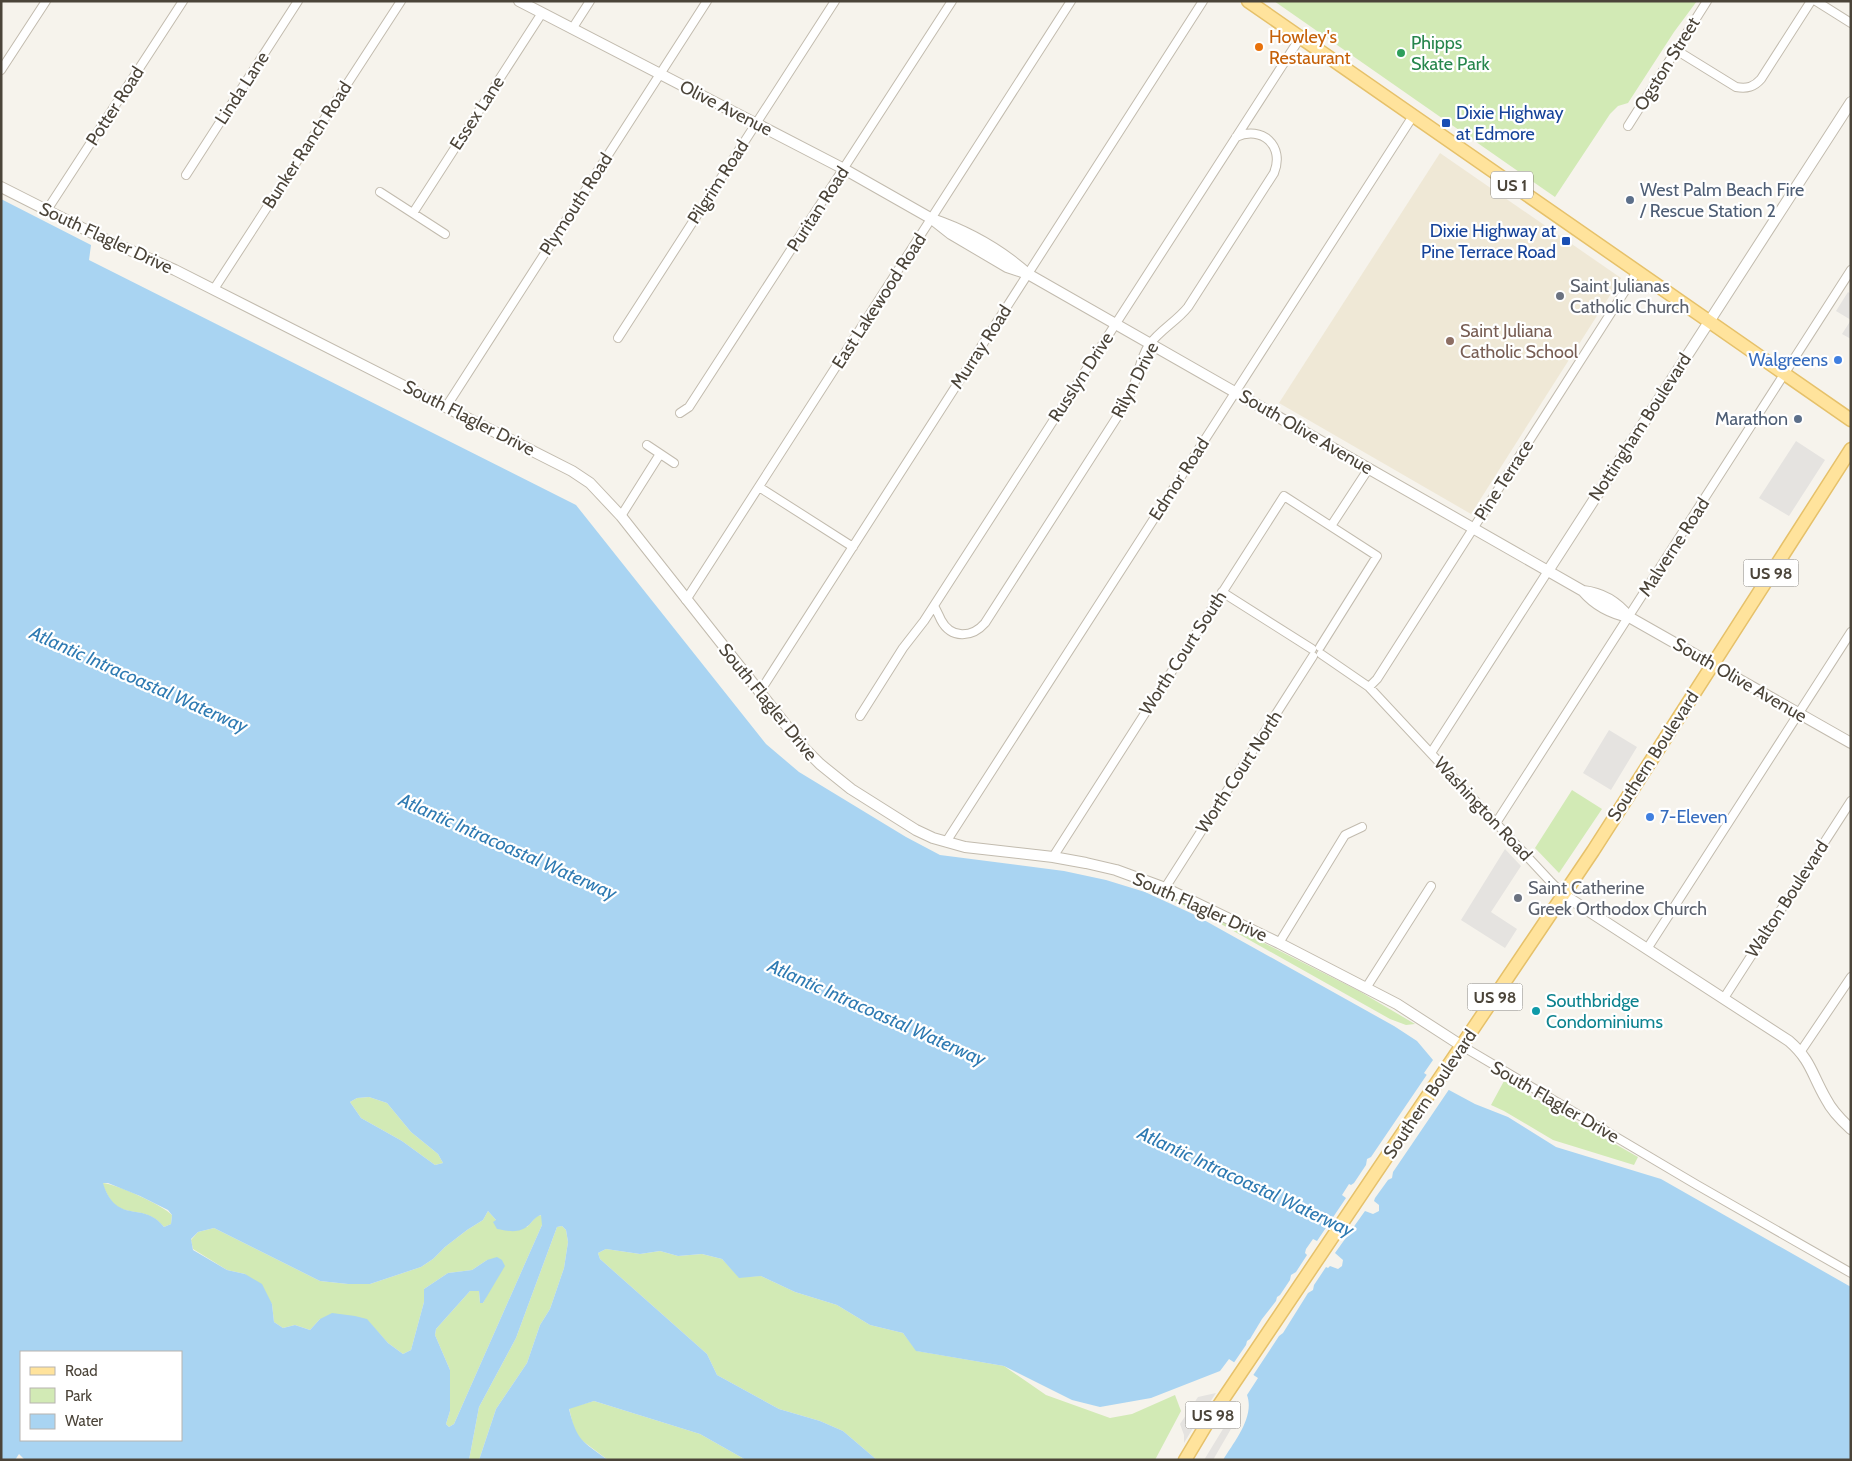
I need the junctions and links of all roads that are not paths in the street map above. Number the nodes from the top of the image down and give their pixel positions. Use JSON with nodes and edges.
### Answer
{"nodes":[{"id":1,"x":46,"y":1,"type":"edge"},
{"id":2,"x":182,"y":1,"type":"edge"},
{"id":3,"x":298,"y":1,"type":"edge"},
{"id":4,"x":401,"y":1,"type":"edge"},
{"id":5,"x":518,"y":1,"type":"edge"},
{"id":6,"x":590,"y":1,"type":"edge"},
{"id":7,"x":707,"y":1,"type":"edge"},
{"id":8,"x":835,"y":1,"type":"edge"},
{"id":9,"x":952,"y":1,"type":"edge"},
{"id":10,"x":1071,"y":1,"type":"edge"},
{"id":11,"x":1203,"y":1,"type":"edge"},
{"id":12,"x":1248,"y":1,"type":"edge"},
{"id":13,"x":1707,"y":1,"type":"edge"},
{"id":14,"x":1811,"y":1,"type":"edge"},
{"id":15,"x":1816,"y":1,"type":"edge"},
{"id":16,"x":542,"y":13,"type":"junction"},
{"id":17,"x":1851,"y":23,"type":"edge"},
{"id":18,"x":572,"y":29,"type":"junction"},
{"id":19,"x":1300,"y":38,"type":"junction"},
{"id":20,"x":1676,"y":50,"type":"junction"},
{"id":21,"x":1,"y":70,"type":"edge"},
{"id":22,"x":660,"y":74,"type":"junction"},
{"id":23,"x":1851,"y":102,"type":"edge"},
{"id":24,"x":1413,"y":116,"type":"junction"},
{"id":25,"x":756,"y":123,"type":"junction"},
{"id":26,"x":1628,"y":126,"type":"dead end"},
{"id":27,"x":1234,"y":138,"type":"junction"},
{"id":28,"x":844,"y":169,"type":"junction"},
{"id":29,"x":186,"y":175,"type":"dead end"},
{"id":30,"x":1,"y":187,"type":"edge"},
{"id":31,"x":380,"y":192,"type":"dead end"},
{"id":32,"x":47,"y":210,"type":"junction"},
{"id":33,"x":412,"y":213,"type":"junction"},
{"id":34,"x":932,"y":219,"type":"junction"},
{"id":35,"x":445,"y":234,"type":"dead end"},
{"id":36,"x":1851,"y":270,"type":"edge"},
{"id":37,"x":1637,"y":272,"type":"junction"},
{"id":38,"x":1028,"y":274,"type":"junction"},
{"id":39,"x":214,"y":290,"type":"junction"},
{"id":40,"x":1708,"y":321,"type":"junction"},
{"id":41,"x":1116,"y":324,"type":"junction"},
{"id":42,"x":618,"y":338,"type":"dead end"},
{"id":43,"x":1150,"y":344,"type":"junction"},
{"id":44,"x":1784,"y":374,"type":"junction"},
{"id":45,"x":1236,"y":392,"type":"junction"},
{"id":46,"x":446,"y":406,"type":"junction"},
{"id":47,"x":680,"y":413,"type":"dead end"},
{"id":48,"x":1851,"y":420,"type":"edge"},
{"id":49,"x":647,"y":446,"type":"dead end"},
{"id":50,"x":1851,"y":448,"type":"edge"},
{"id":51,"x":660,"y":454,"type":"junction"},
{"id":52,"x":674,"y":463,"type":"dead end"},
{"id":53,"x":1369,"y":468,"type":"junction"},
{"id":54,"x":759,"y":487,"type":"junction"},
{"id":55,"x":621,"y":516,"type":"junction"},
{"id":56,"x":1331,"y":526,"type":"junction"},
{"id":57,"x":1473,"y":528,"type":"junction"},
{"id":58,"x":853,"y":547,"type":"junction"},
{"id":59,"x":1548,"y":571,"type":"junction"},
{"id":60,"x":1222,"y":592,"type":"junction"},
{"id":61,"x":686,"y":600,"type":"junction"},
{"id":62,"x":934,"y":606,"type":"junction"},
{"id":63,"x":1629,"y":617,"type":"junction"},
{"id":64,"x":1851,"y":632,"type":"edge"},
{"id":65,"x":1317,"y":651,"type":"junction"},
{"id":66,"x":1712,"y":665,"type":"junction"},
{"id":67,"x":1369,"y":687,"type":"junction"},
{"id":68,"x":759,"y":693,"type":"junction"},
{"id":69,"x":1798,"y":713,"type":"junction"},
{"id":70,"x":860,"y":716,"type":"dead end"},
{"id":71,"x":1851,"y":743,"type":"edge"},
{"id":72,"x":1431,"y":754,"type":"junction"},
{"id":73,"x":1851,"y":800,"type":"edge"},
{"id":74,"x":1496,"y":823,"type":"junction"},
{"id":75,"x":1362,"y":827,"type":"dead end"},
{"id":76,"x":946,"y":842,"type":"junction"},
{"id":77,"x":1053,"y":856,"type":"junction"},
{"id":78,"x":1431,"y":886,"type":"dead end"},
{"id":79,"x":1165,"y":888,"type":"junction"},
{"id":80,"x":1564,"y":894,"type":"junction"},
{"id":81,"x":1279,"y":943,"type":"junction"},
{"id":82,"x":1647,"y":949,"type":"junction"},
{"id":83,"x":1851,"y":977,"type":"edge"},
{"id":84,"x":1366,"y":988,"type":"junction"},
{"id":85,"x":1724,"y":998,"type":"junction"},
{"id":86,"x":1462,"y":1046,"type":"junction"},
{"id":87,"x":1801,"y":1051,"type":"junction"},
{"id":88,"x":1851,"y":1129,"type":"edge"},
{"id":89,"x":1851,"y":1273,"type":"edge"},
{"id":90,"x":1184,"y":1460,"type":"edge"}],
"edges":[{"from":1,"to":21,"type":"street"},
{"from":2,"to":32,"type":"street","name":"Potter Road"},
{"from":3,"to":29,"type":"street","name":"Linda Lane"},
{"from":4,"to":39,"type":"street","name":"Bunker Ranch Road"},
{"from":5,"to":16,"type":"street","name":"Olive Avenue"},
{"from":6,"to":18,"type":"street"},
{"from":7,"to":22,"type":"street","name":"Plymouth Road"},
{"from":8,"to":25,"type":"street","name":"Pilgrim Road"},
{"from":9,"to":28,"type":"street","name":"Puritan Road"},
{"from":10,"to":34,"type":"street","name":"East Lakewood Road"},
{"from":11,"to":38,"type":"street","name":"Murray Road"},
{"from":12,"to":19,"type":"main road","number":"US 1"},
{"from":13,"to":20,"type":"street","name":"Ogston Street"},
{"from":14,"to":20,"type":"street"},
{"from":15,"to":17,"type":"street"},
{"from":16,"to":18,"type":"street","name":"Olive Avenue"},
{"from":16,"to":33,"type":"street","name":"Essex Lane"},
{"from":18,"to":22,"type":"street","name":"Olive Avenue"},
{"from":19,"to":24,"type":"main road","number":"US 1"},
{"from":19,"to":27,"type":"street","name":"Russlyn Drive"},
{"from":20,"to":26,"type":"street","name":"Ogston Street"},
{"from":22,"to":25,"type":"street","name":"Olive Avenue"},
{"from":22,"to":46,"type":"street","name":"Plymouth Road"},
{"from":23,"to":40,"type":"street","name":"Nottingham Boulevard"},
{"from":24,"to":37,"type":"main road","number":"US 1"},
{"from":24,"to":45,"type":"street","name":"Edmor Road"},
{"from":25,"to":28,"type":"street","name":"Olive Avenue"},
{"from":25,"to":42,"type":"street","name":"Pilgrim Road"},
{"from":27,"to":41,"type":"street","name":"Russlyn Drive"},
{"from":27,"to":43,"type":"street","name":"Rilyn Drive"},
{"from":28,"to":34,"type":"street","name":"Olive Avenue"},
{"from":28,"to":47,"type":"street","name":"Puritan Road"},
{"from":30,"to":32,"type":"street","name":"South Flagler Drive"},
{"from":31,"to":33,"type":"street"},
{"from":32,"to":39,"type":"street","name":"South Flagler Drive"},
{"from":33,"to":35,"type":"street"},
{"from":34,"to":38,"type":"street","name":"Olive Avenue"},
{"from":34,"to":54,"type":"street","name":"East Lakewood Road"},
{"from":36,"to":44,"type":"street","name":"Malverne Road"},
{"from":37,"to":40,"type":"main road","number":"US 1"},
{"from":37,"to":57,"type":"street","name":"Pine Terrace"},
{"from":38,"to":41,"type":"street","name":"South Olive Avenue"},
{"from":38,"to":58,"type":"street","name":"Murray Road"},
{"from":39,"to":46,"type":"street","name":"South Flagler Drive"},
{"from":40,"to":44,"type":"main road","number":"US 1"},
{"from":40,"to":59,"type":"street","name":"Nottingham Boulevard"},
{"from":41,"to":43,"type":"street","name":"South Olive Avenue"},
{"from":41,"to":62,"type":"street","name":"Russlyn Drive"},
{"from":43,"to":45,"type":"street","name":"South Olive Avenue"},
{"from":43,"to":62,"type":"street","name":"Rilyn Drive"},
{"from":44,"to":48,"type":"main road","number":"US 1"},
{"from":44,"to":63,"type":"street","name":"Malverne Road"},
{"from":45,"to":53,"type":"street","name":"South Olive Avenue"},
{"from":45,"to":76,"type":"street","name":"Edmor Road"},
{"from":46,"to":55,"type":"street","name":"South Flagler Drive"},
{"from":49,"to":51,"type":"street"},
{"from":50,"to":66,"type":"main road","name":"Southern Boulevard","number":"US 98"},
{"from":51,"to":52,"type":"street"},
{"from":51,"to":55,"type":"street"},
{"from":53,"to":56,"type":"street"},
{"from":53,"to":57,"type":"street","name":"South Olive Avenue"},
{"from":54,"to":58,"type":"street"},
{"from":54,"to":61,"type":"street","name":"East Lakewood Road"},
{"from":55,"to":61,"type":"street","name":"South Flagler Drive"},
{"from":56,"to":60,"type":"street","name":"Worth Court South"},
{"from":56,"to":65,"type":"street","name":"Worth Court North"},
{"from":57,"to":59,"type":"street","name":"South Olive Avenue"},
{"from":57,"to":67,"type":"street","name":"Pine Terrace"},
{"from":58,"to":68,"type":"street","name":"Murray Road"},
{"from":59,"to":63,"type":"street","name":"South Olive Avenue"},
{"from":59,"to":72,"type":"street","name":"Nottingham Boulevard"},
{"from":60,"to":65,"type":"street","name":"Washington Road"},
{"from":60,"to":77,"type":"street","name":"Worth Court South"},
{"from":61,"to":68,"type":"street","name":"South Flagler Drive"},
{"from":62,"to":70,"type":"street","name":"Russlyn Drive"},
{"from":63,"to":66,"type":"street","name":"South Olive Avenue"},
{"from":63,"to":74,"type":"street","name":"Malverne Road"},
{"from":64,"to":69,"type":"street"},
{"from":65,"to":67,"type":"street","name":"Washington Road"},
{"from":65,"to":79,"type":"street","name":"Worth Court North"},
{"from":66,"to":69,"type":"street","name":"South Olive Avenue"},
{"from":66,"to":80,"type":"main road","name":"Southern Boulevard","number":"US 98"},
{"from":67,"to":72,"type":"street","name":"Washington Road"},
{"from":68,"to":76,"type":"street","name":"South Flagler Drive"},
{"from":69,"to":71,"type":"street","name":"South Olive Avenue"},
{"from":69,"to":82,"type":"street"},
{"from":72,"to":74,"type":"street","name":"Washington Road"},
{"from":73,"to":85,"type":"street","name":"Walton Boulevard"},
{"from":74,"to":80,"type":"street","name":"Washington Road"},
{"from":75,"to":81,"type":"street"},
{"from":76,"to":77,"type":"street","name":"South Flagler Drive"},
{"from":77,"to":79,"type":"street","name":"South Flagler Drive"},
{"from":78,"to":84,"type":"street"},
{"from":79,"to":81,"type":"street","name":"South Flagler Drive"},
{"from":80,"to":82,"type":"street","name":"Washington Road"},
{"from":80,"to":86,"type":"main road","name":"Southern Boulevard","number":"US 98"},
{"from":81,"to":84,"type":"street","name":"South Flagler Drive"},
{"from":82,"to":85,"type":"street","name":"Washington Road"},
{"from":83,"to":87,"type":"street"},
{"from":84,"to":86,"type":"street","name":"South Flagler Drive"},
{"from":85,"to":87,"type":"street","name":"Washington Road"},
{"from":86,"to":89,"type":"street","name":"South Flagler Drive"},
{"from":86,"to":90,"type":"main road","name":"Southern Boulevard","number":"US 98"},
{"from":87,"to":88,"type":"street","name":"Washington Road"}]}
